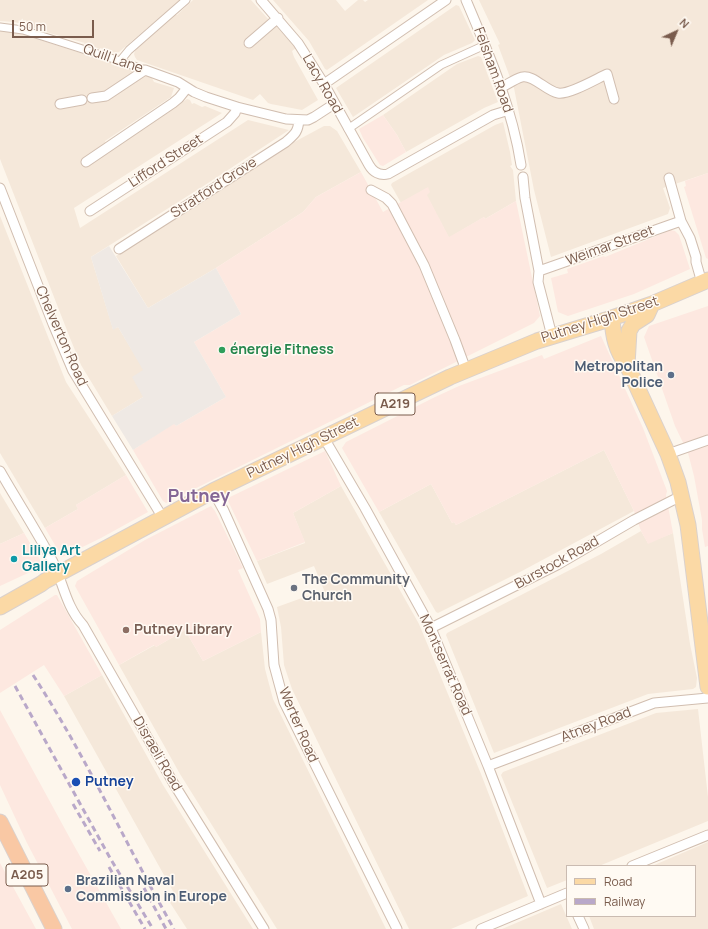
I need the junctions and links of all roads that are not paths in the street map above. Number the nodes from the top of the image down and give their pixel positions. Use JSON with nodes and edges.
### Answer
{"nodes":[{"id":1,"x":186,"y":0,"type":"edge"},
{"id":2,"x":261,"y":0,"type":"edge"},
{"id":3,"x":446,"y":0,"type":"edge"},
{"id":4,"x":466,"y":0,"type":"edge"},
{"id":5,"x":278,"y":18,"type":"junction"},
{"id":6,"x":0,"y":26,"type":"edge"},
{"id":7,"x":249,"y":43,"type":"dead end"},
{"id":8,"x":485,"y":44,"type":"junction"},
{"id":9,"x":120,"y":61,"type":"junction"},
{"id":10,"x":145,"y":70,"type":"junction"},
{"id":11,"x":324,"y":84,"type":"junction"},
{"id":12,"x":502,"y":87,"type":"junction"},
{"id":13,"x":188,"y":88,"type":"junction"},
{"id":14,"x":92,"y":98,"type":"dead end"},
{"id":15,"x":614,"y":99,"type":"dead end"},
{"id":16,"x":82,"y":100,"type":"dead end"},
{"id":17,"x":60,"y":104,"type":"dead end"},
{"id":18,"x":334,"y":104,"type":"junction"},
{"id":19,"x":237,"y":107,"type":"junction"},
{"id":20,"x":509,"y":110,"type":"junction"},
{"id":21,"x":299,"y":120,"type":"junction"},
{"id":22,"x":348,"y":130,"type":"junction"},
{"id":23,"x":86,"y":162,"type":"dead end"},
{"id":24,"x":521,"y":165,"type":"dead end"},
{"id":25,"x":523,"y":177,"type":"dead end"},
{"id":26,"x":669,"y":178,"type":"dead end"},
{"id":27,"x":0,"y":188,"type":"edge"},
{"id":28,"x":372,"y":190,"type":"dead end"},
{"id":29,"x":90,"y":211,"type":"dead end"},
{"id":30,"x":681,"y":220,"type":"junction"},
{"id":31,"x":119,"y":249,"type":"dead end"},
{"id":32,"x":539,"y":271,"type":"junction"},
{"id":33,"x":705,"y":281,"type":"edge"},
{"id":34,"x":652,"y":304,"type":"junction"},
{"id":35,"x":612,"y":318,"type":"junction"},
{"id":36,"x":552,"y":336,"type":"junction"},
{"id":37,"x":627,"y":365,"type":"junction"},
{"id":38,"x":466,"y":370,"type":"junction"},
{"id":39,"x":324,"y":438,"type":"junction"},
{"id":40,"x":708,"y":440,"type":"edge"},
{"id":41,"x":668,"y":454,"type":"junction"},
{"id":42,"x":0,"y":471,"type":"edge"},
{"id":43,"x":213,"y":491,"type":"junction"},
{"id":44,"x":681,"y":496,"type":"junction"},
{"id":45,"x":163,"y":518,"type":"junction"},
{"id":46,"x":58,"y":574,"type":"junction"},
{"id":47,"x":0,"y":607,"type":"edge"},
{"id":48,"x":704,"y":611,"type":"edge"},
{"id":49,"x":431,"y":628,"type":"junction"},
{"id":50,"x":708,"y":687,"type":"edge"},
{"id":51,"x":708,"y":698,"type":"edge"},
{"id":52,"x":488,"y":766,"type":"junction"},
{"id":53,"x":0,"y":822,"type":"edge"},
{"id":54,"x":708,"y":835,"type":"edge"},
{"id":55,"x":634,"y":865,"type":"edge"},
{"id":56,"x":566,"y":893,"type":"edge"},
{"id":57,"x":541,"y":904,"type":"junction"},
{"id":58,"x":578,"y":917,"type":"edge"},
{"id":59,"x":54,"y":929,"type":"edge"},
{"id":60,"x":264,"y":929,"type":"edge"},
{"id":61,"x":397,"y":929,"type":"edge"},
{"id":62,"x":481,"y":929,"type":"edge"},
{"id":63,"x":584,"y":929,"type":"edge"}],
"edges":[{"from":1,"to":9,"type":"street"},
{"from":2,"to":5,"type":"street","name":"Lacy Road"},
{"from":3,"to":11,"type":"street"},
{"from":4,"to":8,"type":"street","name":"Felsham Road"},
{"from":5,"to":7,"type":"street"},
{"from":5,"to":11,"type":"street","name":"Lacy Road"},
{"from":6,"to":9,"type":"street","name":"Quill Lane"},
{"from":8,"to":12,"type":"street","name":"Felsham Road"},
{"from":8,"to":22,"type":"street"},
{"from":9,"to":10,"type":"street","name":"Quill Lane"},
{"from":10,"to":13,"type":"street","name":"Quill Lane"},
{"from":10,"to":14,"type":"street"},
{"from":11,"to":18,"type":"street","name":"Lacy Road"},
{"from":12,"to":15,"type":"street"},
{"from":12,"to":20,"type":"street","name":"Felsham Road"},
{"from":13,"to":19,"type":"street","name":"Quill Lane"},
{"from":13,"to":23,"type":"street"},
{"from":16,"to":17,"type":"street"},
{"from":18,"to":21,"type":"street"},
{"from":18,"to":22,"type":"street","name":"Lacy Road"},
{"from":19,"to":21,"type":"street","name":"Quill Lane"},
{"from":19,"to":29,"type":"street","name":"Lifford Street"},
{"from":20,"to":22,"type":"street","name":"Lacy Road"},
{"from":20,"to":24,"type":"street","name":"Felsham Road"},
{"from":21,"to":31,"type":"street","name":"Stratford Grove"},
{"from":25,"to":32,"type":"street"},
{"from":26,"to":30,"type":"street"},
{"from":27,"to":45,"type":"street","name":"Chelverton Road"},
{"from":28,"to":38,"type":"street"},
{"from":30,"to":32,"type":"street","name":"Weimar Street"},
{"from":30,"to":33,"type":"street"},
{"from":32,"to":36,"type":"street"},
{"from":33,"to":34,"type":"main road","name":"Putney High Street","number":"A219"},
{"from":34,"to":35,"type":"main road","name":"Putney High Street","number":"A219"},
{"from":34,"to":37,"type":"main road"},
{"from":35,"to":36,"type":"main road","name":"Putney High Street","number":"A219"},
{"from":35,"to":37,"type":"main road"},
{"from":36,"to":38,"type":"main road","name":"Putney High Street","number":"A219"},
{"from":37,"to":41,"type":"main road"},
{"from":38,"to":39,"type":"main road","name":"Putney High Street","number":"A219"},
{"from":39,"to":43,"type":"main road","name":"Putney High Street","number":"A219"},
{"from":39,"to":49,"type":"street","name":"Montserrat Road"},
{"from":40,"to":41,"type":"street"},
{"from":41,"to":44,"type":"main road"},
{"from":42,"to":46,"type":"street","name":"Disraeli Road"},
{"from":43,"to":45,"type":"main road","name":"Putney High Street","number":"A219"},
{"from":43,"to":61,"type":"street","name":"Werter Road"},
{"from":44,"to":48,"type":"main road"},
{"from":44,"to":49,"type":"street","name":"Burstock Road"},
{"from":45,"to":46,"type":"main road","name":"Putney High Street","number":"A219"},
{"from":46,"to":47,"type":"main road","name":"Putney High Street","number":"A219"},
{"from":46,"to":60,"type":"street","name":"Disraeli Road"},
{"from":48,"to":50,"type":"main road"},
{"from":49,"to":52,"type":"street","name":"Montserrat Road"},
{"from":51,"to":52,"type":"street","name":"Atney Road"},
{"from":52,"to":57,"type":"street","name":"Montserrat Road"},
{"from":53,"to":59,"type":"highway","number":"A205"},
{"from":54,"to":55,"type":"street"},
{"from":56,"to":57,"type":"street"},
{"from":57,"to":62,"type":"street"},
{"from":58,"to":63,"type":"street"}]}
